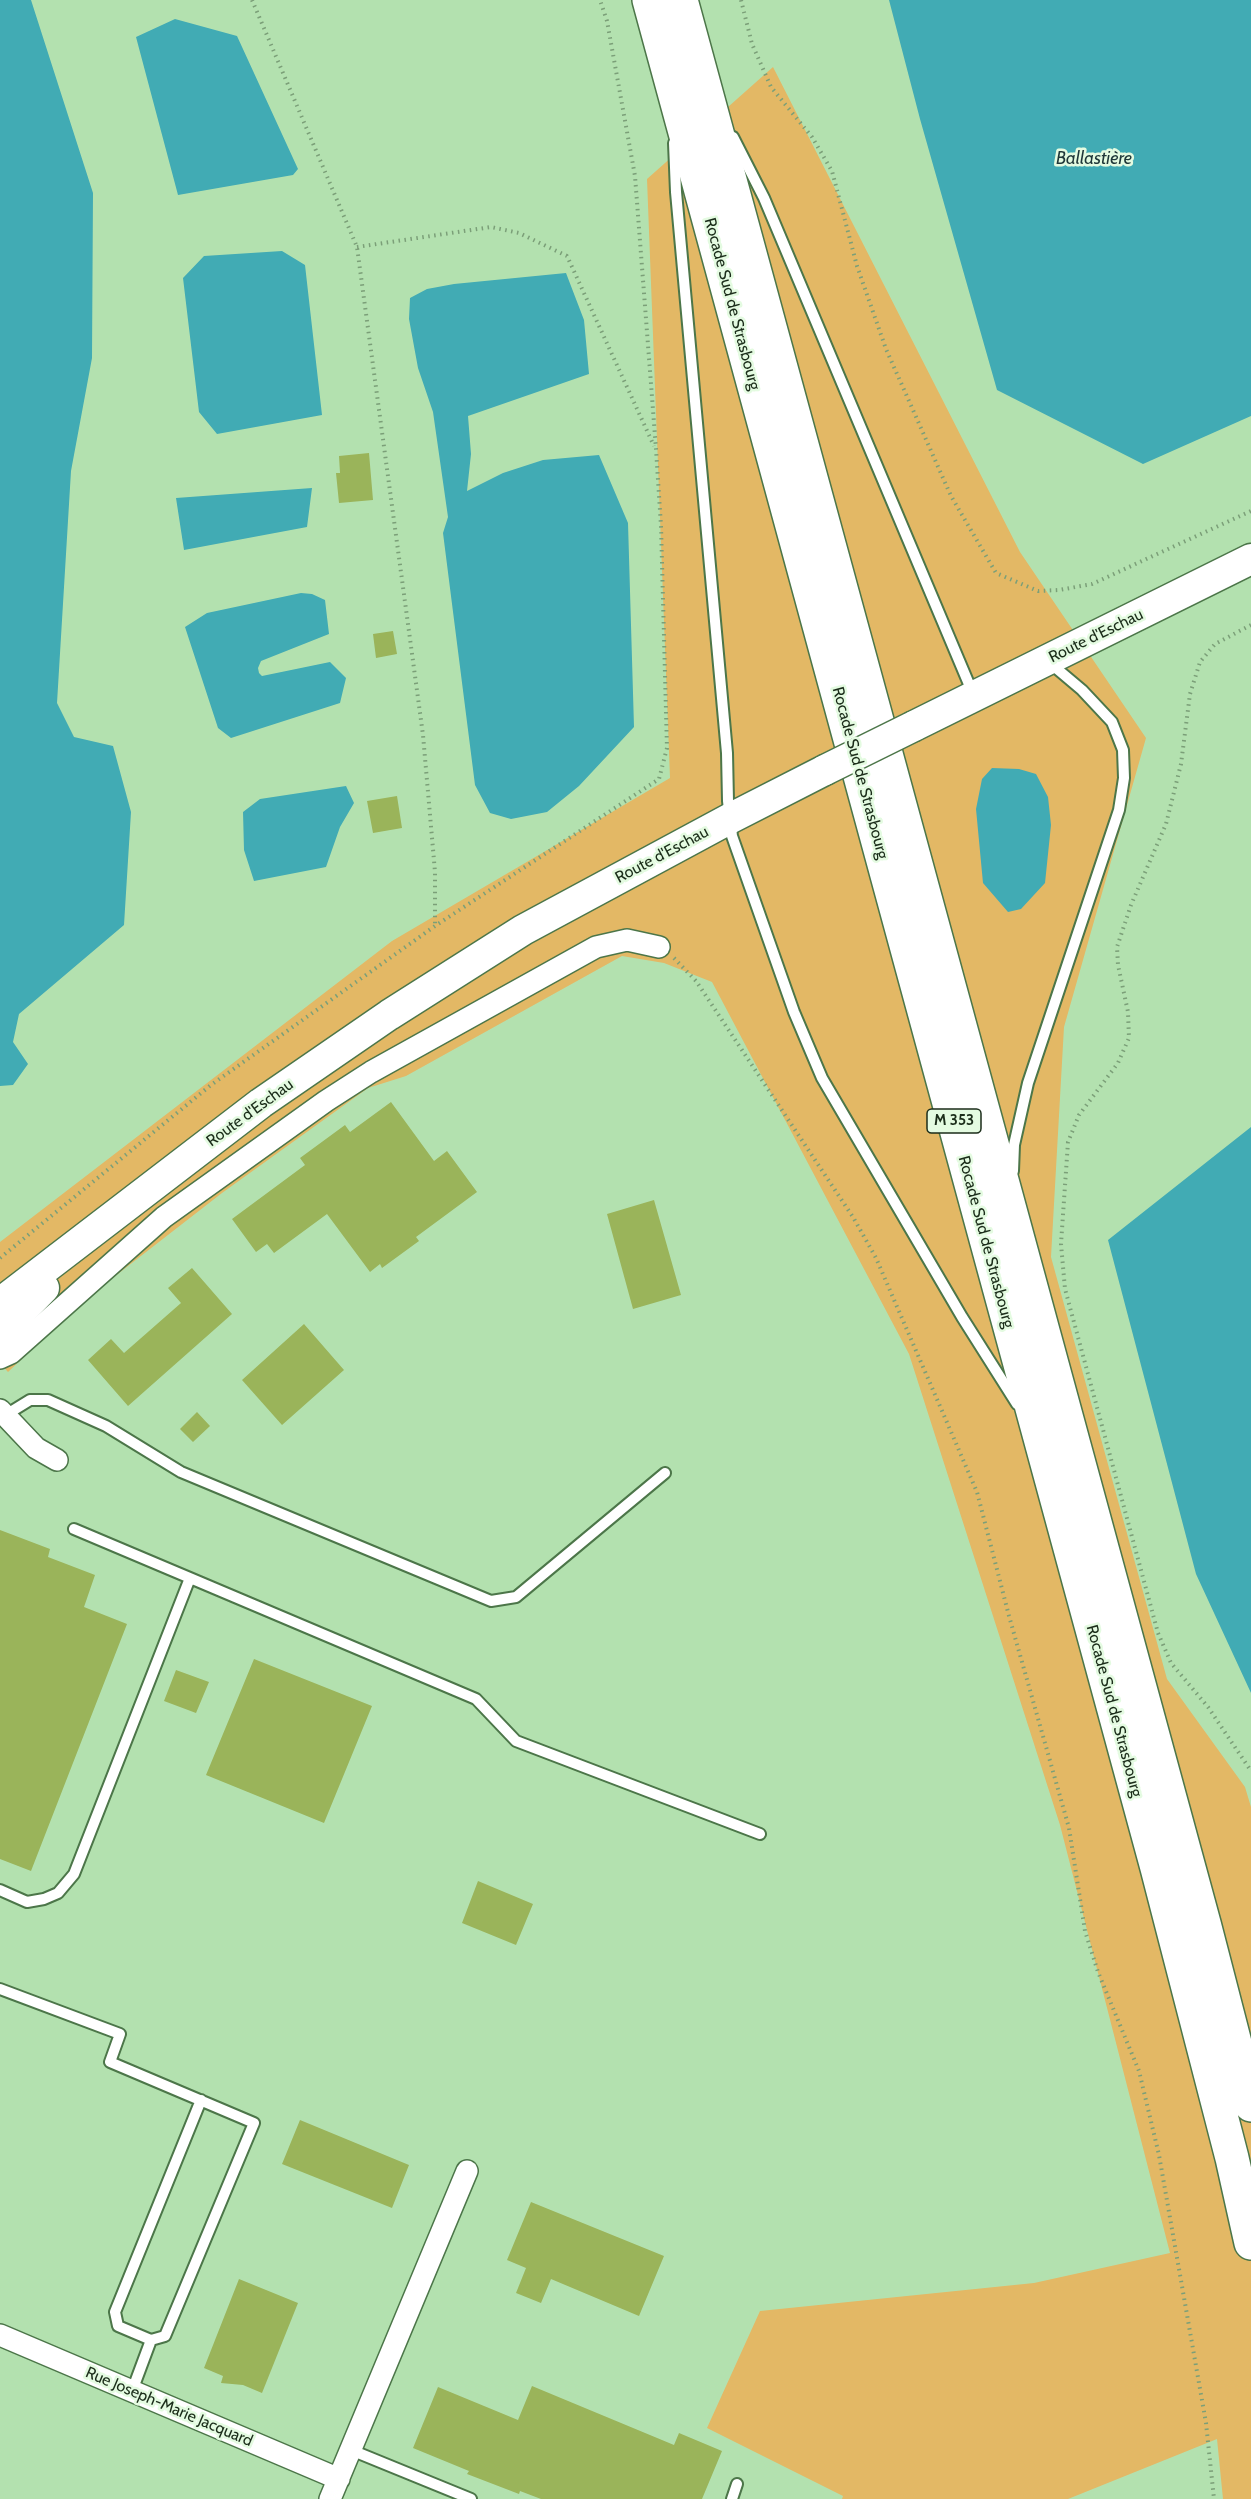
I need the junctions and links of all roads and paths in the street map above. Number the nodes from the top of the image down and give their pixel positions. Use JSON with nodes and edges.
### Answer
{"nodes":[{"id":1,"x":252,"y":0,"type":"edge"},
{"id":2,"x":600,"y":0,"type":"edge"},
{"id":3,"x":649,"y":0,"type":"edge"},
{"id":4,"x":681,"y":0,"type":"edge"},
{"id":5,"x":741,"y":0,"type":"edge"},
{"id":6,"x":686,"y":79,"type":"junction"},
{"id":7,"x":357,"y":247,"type":"junction"},
{"id":8,"x":656,"y":449,"type":"junction"},
{"id":9,"x":1251,"y":511,"type":"edge"},
{"id":10,"x":1251,"y":559,"type":"edge"},
{"id":11,"x":1251,"y":625,"type":"edge"},
{"id":12,"x":1047,"y":660,"type":"junction"},
{"id":13,"x":974,"y":696,"type":"junction"},
{"id":14,"x":730,"y":818,"type":"junction"},
{"id":15,"x":435,"y":926,"type":"junction"},
{"id":16,"x":659,"y":947,"type":"joint"},
{"id":17,"x":112,"y":1217,"type":"junction"},
{"id":18,"x":1019,"y":1246,"type":"junction"},
{"id":19,"x":0,"y":1258,"type":"edge"},
{"id":20,"x":0,"y":1303,"type":"edge"},
{"id":21,"x":0,"y":1333,"type":"edge"},
{"id":22,"x":0,"y":1358,"type":"edge"},
{"id":23,"x":2,"y":1415,"type":"edge"},
{"id":24,"x":1040,"y":1443,"type":"junction"},
{"id":25,"x":57,"y":1460,"type":"dead end"},
{"id":26,"x":665,"y":1473,"type":"dead end"},
{"id":27,"x":74,"y":1529,"type":"dead end"},
{"id":28,"x":190,"y":1578,"type":"junction"},
{"id":29,"x":1251,"y":1771,"type":"edge"},
{"id":30,"x":760,"y":1834,"type":"dead end"},
{"id":31,"x":0,"y":1890,"type":"edge"},
{"id":32,"x":0,"y":1989,"type":"edge"},
{"id":33,"x":201,"y":2100,"type":"junction"},
{"id":34,"x":1251,"y":2105,"type":"edge"},
{"id":35,"x":467,"y":2170,"type":"dead end"},
{"id":36,"x":1251,"y":2243,"type":"edge"},
{"id":37,"x":0,"y":2335,"type":"edge"},
{"id":38,"x":151,"y":2340,"type":"junction"},
{"id":39,"x":132,"y":2391,"type":"junction"},
{"id":40,"x":351,"y":2450,"type":"junction"},
{"id":41,"x":339,"y":2479,"type":"junction"},
{"id":42,"x":738,"y":2484,"type":"dead end"},
{"id":43,"x":330,"y":2499,"type":"edge"},
{"id":44,"x":471,"y":2499,"type":"edge"},
{"id":45,"x":732,"y":2499,"type":"edge"},
{"id":46,"x":1214,"y":2499,"type":"edge"}],
"edges":[{"from":1,"to":7,"type":"path"},
{"from":2,"to":8,"type":"path"},
{"from":3,"to":6,"type":"highway","name":"Rocade Sud de Strasbourg","number":"M 353"},
{"from":4,"to":6,"type":"highway","name":"Rocade Sud de Strasbourg","number":"M 353"},
{"from":5,"to":9,"type":"path"},
{"from":6,"to":13,"type":"lane"},
{"from":6,"to":14,"type":"lane"},
{"from":6,"to":18,"type":"highway","name":"Rocade Sud de Strasbourg","number":"M 353"},
{"from":6,"to":24,"type":"highway","name":"Rocade Sud de Strasbourg","number":"M 353"},
{"from":7,"to":8,"type":"path"},
{"from":7,"to":15,"type":"path"},
{"from":8,"to":15,"type":"path"},
{"from":10,"to":12,"type":"main road","name":"Route d'Eschau"},
{"from":11,"to":29,"type":"path"},
{"from":12,"to":13,"type":"main road","name":"Route d'Eschau"},
{"from":12,"to":18,"type":"lane"},
{"from":13,"to":14,"type":"main road","name":"Route d'Eschau","bridge":true},
{"from":14,"to":17,"type":"main road","name":"Route d'Eschau"},
{"from":14,"to":24,"type":"lane"},
{"from":15,"to":19,"type":"path"},
{"from":16,"to":22,"type":"street","name":"Route d'Eschau"},
{"from":16,"to":46,"type":"path"},
{"from":17,"to":20,"type":"main road","name":"Route d'Eschau"},
{"from":17,"to":21,"type":"main road","name":"Route d'Eschau"},
{"from":18,"to":34,"type":"highway","name":"Rocade Sud de Strasbourg","number":"M 353"},
{"from":23,"to":25,"type":"street"},
{"from":23,"to":26,"type":"lane"},
{"from":24,"to":36,"type":"highway","name":"Rocade Sud de Strasbourg","number":"M 353"},
{"from":27,"to":28,"type":"lane"},
{"from":28,"to":30,"type":"lane"},
{"from":28,"to":31,"type":"lane"},
{"from":32,"to":33,"type":"lane"},
{"from":33,"to":38,"type":"lane"},
{"from":33,"to":38,"type":"lane"},
{"from":35,"to":40,"type":"street"},
{"from":37,"to":39,"type":"street","name":"Rue Joseph-Marie Jacquard"},
{"from":38,"to":39,"type":"lane"},
{"from":39,"to":41,"type":"street","name":"Rue Joseph-Marie Jacquard"},
{"from":40,"to":41,"type":"street"},
{"from":40,"to":44,"type":"lane"},
{"from":41,"to":43,"type":"street"},
{"from":42,"to":45,"type":"lane"}]}
